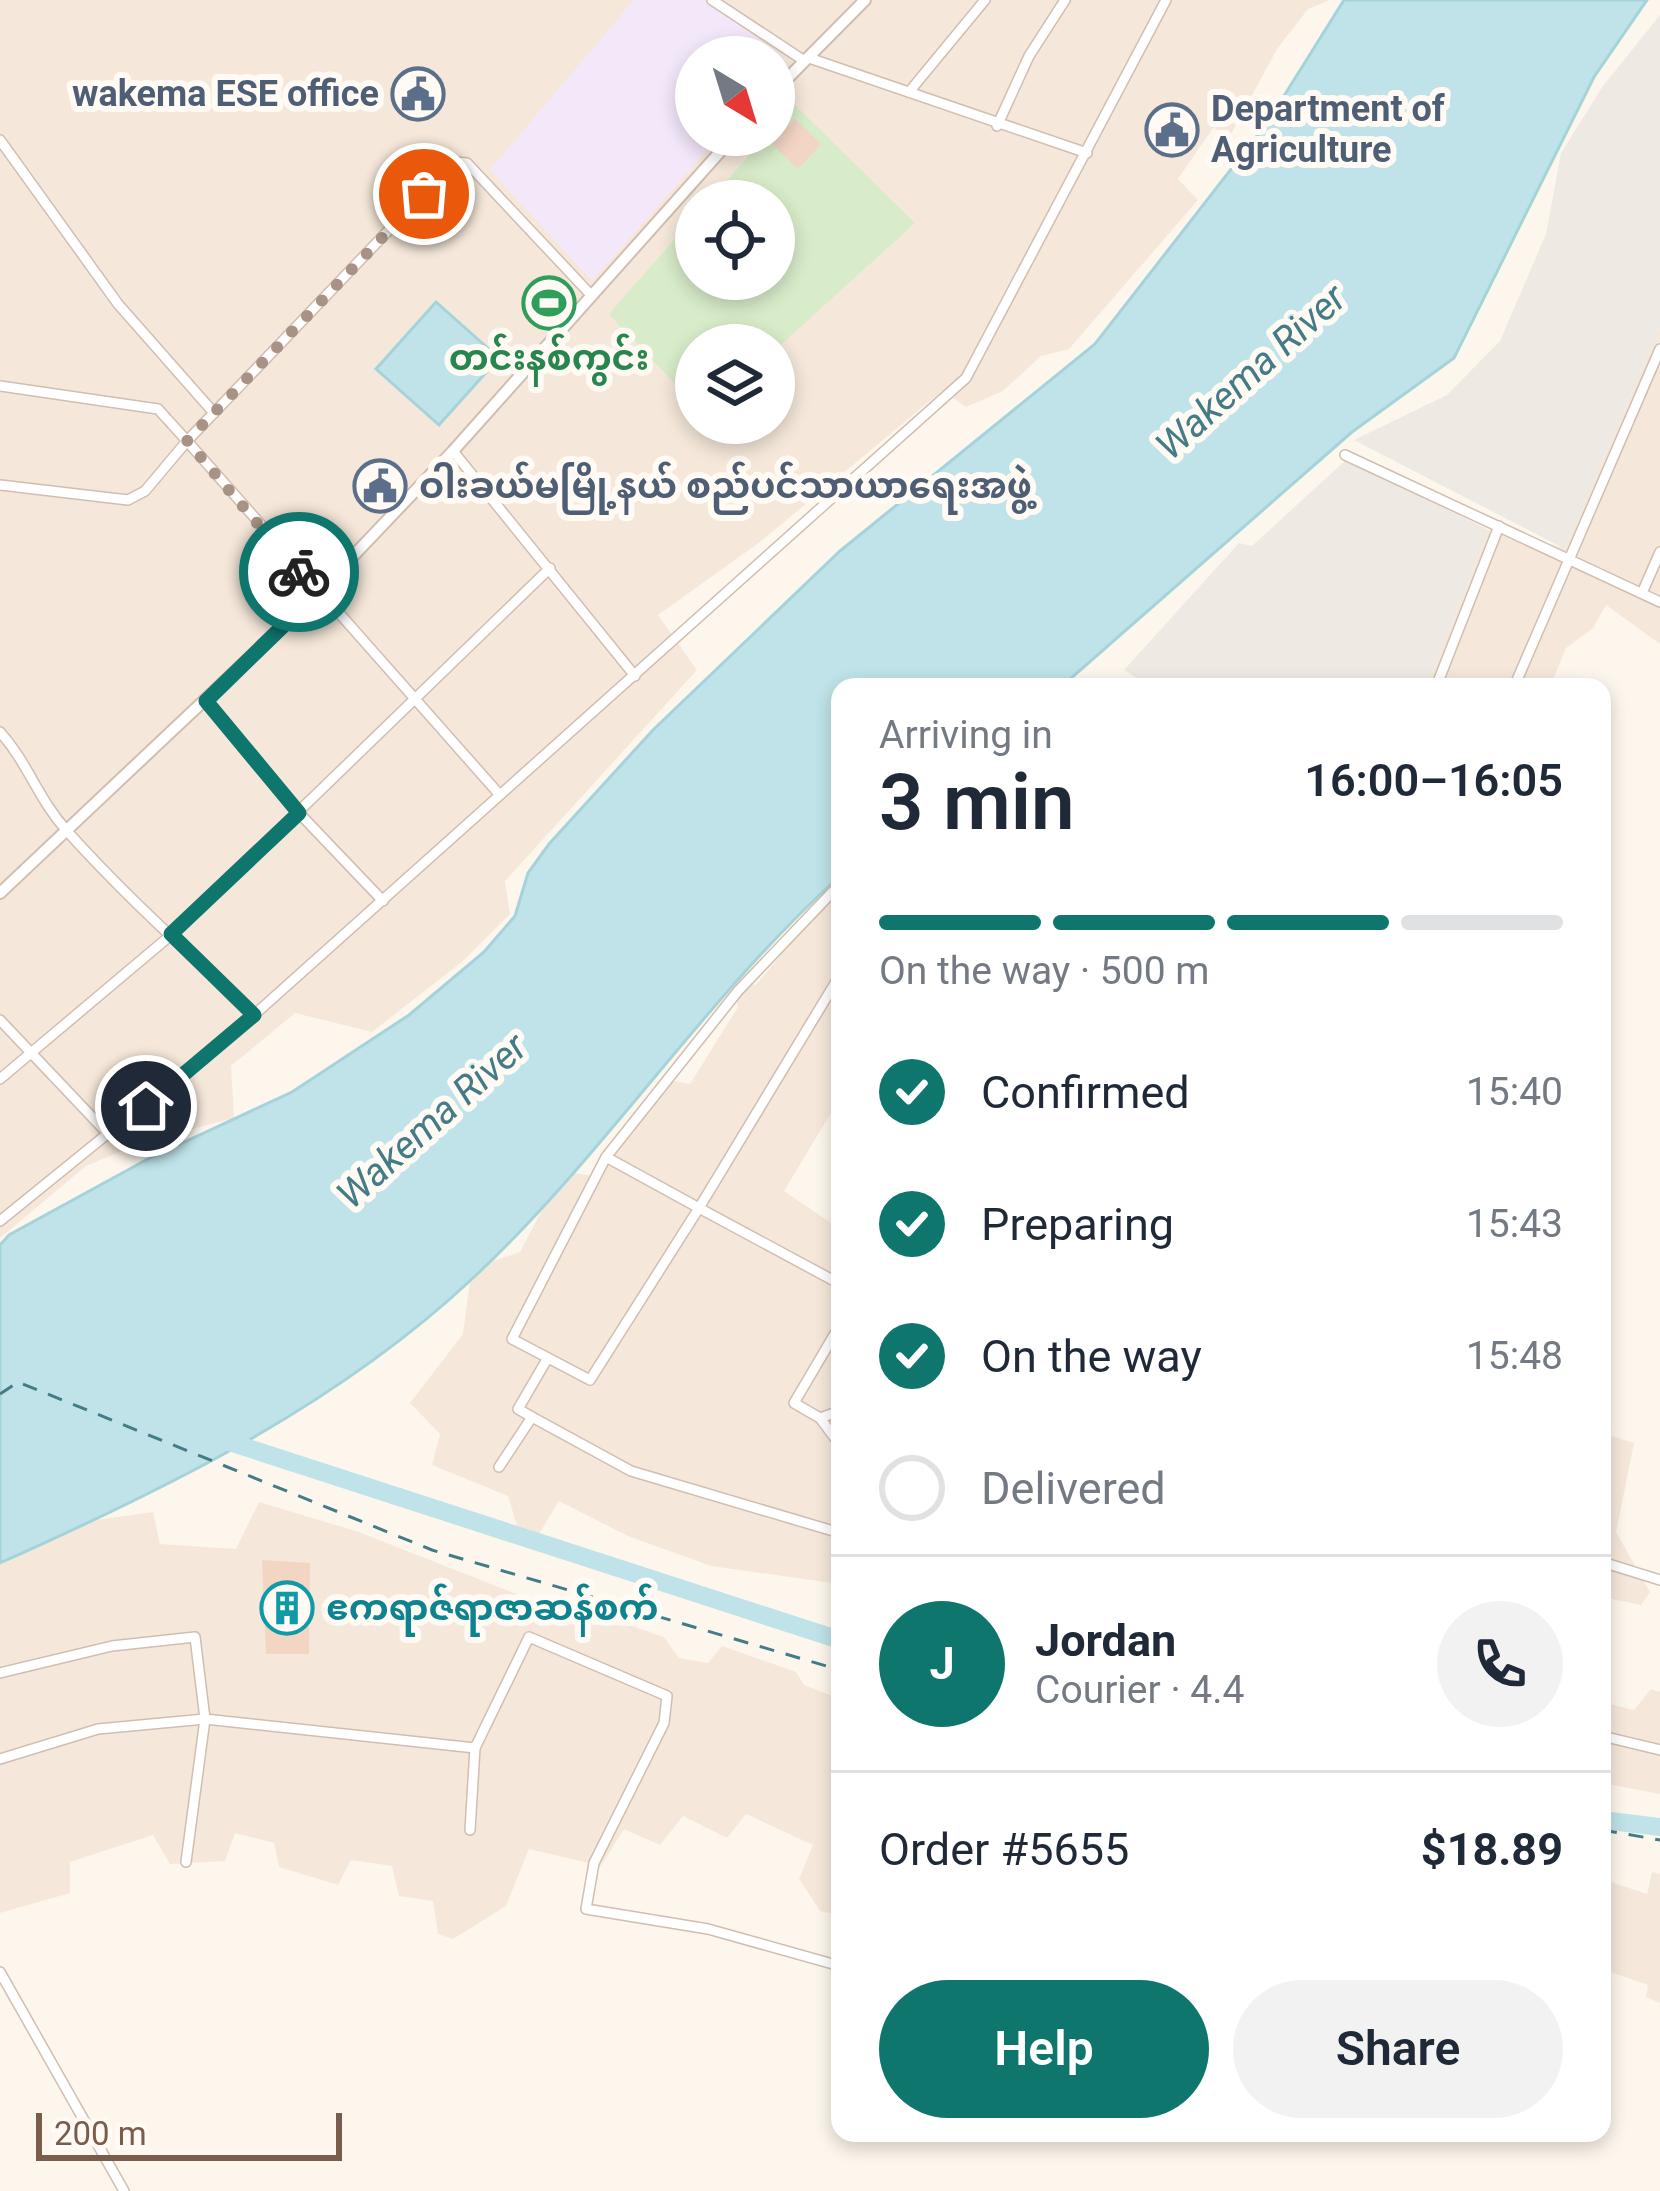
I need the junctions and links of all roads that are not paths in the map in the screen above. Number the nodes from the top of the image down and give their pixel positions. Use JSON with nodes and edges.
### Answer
{"nodes":[{"id":1,"x":712,"y":0,"type":"edge"},
{"id":2,"x":865,"y":0,"type":"edge"},
{"id":3,"x":985,"y":0,"type":"edge"},
{"id":4,"x":1065,"y":0,"type":"edge"},
{"id":5,"x":1166,"y":0,"type":"edge"},
{"id":6,"x":807,"y":59,"type":"junction"},
{"id":7,"x":795,"y":71,"type":"edge"},
{"id":8,"x":909,"y":92,"type":"junction"},
{"id":9,"x":997,"y":126,"type":"junction"},
{"id":10,"x":0,"y":140,"type":"edge"},
{"id":11,"x":1087,"y":153,"type":"junction"},
{"id":12,"x":716,"y":156,"type":"edge"},
{"id":13,"x":591,"y":295,"type":"junction"},
{"id":14,"x":1660,"y":349,"type":"edge"},
{"id":15,"x":0,"y":386,"type":"edge"},
{"id":16,"x":214,"y":412,"type":"junction"},
{"id":17,"x":187,"y":441,"type":"junction"},
{"id":18,"x":453,"y":451,"type":"junction"},
{"id":19,"x":1345,"y":455,"type":"dead end"},
{"id":20,"x":0,"y":485,"type":"edge"},
{"id":21,"x":1499,"y":526,"type":"junction"},
{"id":22,"x":1660,"y":552,"type":"edge"},
{"id":23,"x":1569,"y":560,"type":"junction"},
{"id":24,"x":550,"y":568,"type":"junction"},
{"id":25,"x":1642,"y":593,"type":"junction"},
{"id":26,"x":316,"y":594,"type":"junction"},
{"id":27,"x":1660,"y":602,"type":"edge"},
{"id":28,"x":635,"y":676,"type":"junction"},
{"id":29,"x":1440,"y":678,"type":"edge"},
{"id":30,"x":1518,"y":678,"type":"edge"},
{"id":31,"x":415,"y":699,"type":"junction"},
{"id":32,"x":206,"y":701,"type":"junction"},
{"id":33,"x":0,"y":732,"type":"edge"},
{"id":34,"x":499,"y":794,"type":"junction"},
{"id":35,"x":299,"y":813,"type":"junction"},
{"id":36,"x":67,"y":831,"type":"junction"},
{"id":37,"x":0,"y":892,"type":"edge"},
{"id":38,"x":831,"y":894,"type":"edge"},
{"id":39,"x":383,"y":901,"type":"junction"},
{"id":40,"x":171,"y":934,"type":"junction"},
{"id":41,"x":831,"y":990,"type":"edge"},
{"id":42,"x":254,"y":1015,"type":"junction"},
{"id":43,"x":0,"y":1020,"type":"edge"},
{"id":44,"x":29,"y":1054,"type":"junction"},
{"id":45,"x":0,"y":1079,"type":"edge"},
{"id":46,"x":110,"y":1136,"type":"junction"},
{"id":47,"x":606,"y":1157,"type":"junction"},
{"id":48,"x":699,"y":1208,"type":"junction"},
{"id":49,"x":0,"y":1220,"type":"edge"},
{"id":50,"x":831,"y":1279,"type":"edge"},
{"id":51,"x":831,"y":1340,"type":"edge"},
{"id":52,"x":546,"y":1361,"type":"junction"},
{"id":53,"x":831,"y":1414,"type":"edge"},
{"id":54,"x":532,"y":1418,"type":"junction"},
{"id":55,"x":820,"y":1418,"type":"junction"},
{"id":56,"x":831,"y":1433,"type":"edge"},
{"id":57,"x":499,"y":1467,"type":"dead end"},
{"id":58,"x":831,"y":1530,"type":"edge"},
{"id":59,"x":1611,"y":1565,"type":"edge"},
{"id":60,"x":1660,"y":1580,"type":"edge"},
{"id":61,"x":0,"y":1673,"type":"edge"},
{"id":62,"x":205,"y":1719,"type":"junction"},
{"id":63,"x":1611,"y":1738,"type":"edge"},
{"id":64,"x":475,"y":1748,"type":"junction"},
{"id":65,"x":1660,"y":1750,"type":"edge"},
{"id":66,"x":0,"y":1759,"type":"edge"},
{"id":67,"x":470,"y":1830,"type":"dead end"},
{"id":68,"x":186,"y":1862,"type":"dead end"},
{"id":69,"x":831,"y":1963,"type":"edge"},
{"id":70,"x":0,"y":1972,"type":"edge"},
{"id":71,"x":124,"y":2191,"type":"edge"}],
"edges":[{"from":1,"to":6,"type":"street"},
{"from":2,"to":6,"type":"street"},
{"from":3,"to":8,"type":"street"},
{"from":4,"to":9,"type":"street"},
{"from":5,"to":11,"type":"street"},
{"from":6,"to":7,"type":"street"},
{"from":6,"to":8,"type":"street"},
{"from":8,"to":9,"type":"street"},
{"from":9,"to":11,"type":"street"},
{"from":10,"to":16,"type":"street"},
{"from":11,"to":28,"type":"street"},
{"from":12,"to":13,"type":"street"},
{"from":13,"to":16,"type":"street"},
{"from":13,"to":18,"type":"street"},
{"from":14,"to":23,"type":"street"},
{"from":15,"to":17,"type":"street"},
{"from":16,"to":17,"type":"street"},
{"from":17,"to":20,"type":"street"},
{"from":17,"to":26,"type":"street"},
{"from":18,"to":24,"type":"street"},
{"from":18,"to":26,"type":"street"},
{"from":19,"to":21,"type":"street"},
{"from":21,"to":23,"type":"street"},
{"from":21,"to":29,"type":"street"},
{"from":22,"to":25,"type":"street"},
{"from":23,"to":25,"type":"street"},
{"from":23,"to":30,"type":"street"},
{"from":24,"to":28,"type":"street"},
{"from":24,"to":31,"type":"street"},
{"from":25,"to":27,"type":"street"},
{"from":26,"to":31,"type":"street"},
{"from":26,"to":32,"type":"street"},
{"from":28,"to":34,"type":"street"},
{"from":31,"to":34,"type":"street"},
{"from":31,"to":35,"type":"street"},
{"from":32,"to":35,"type":"street"},
{"from":32,"to":36,"type":"street"},
{"from":33,"to":36,"type":"street"},
{"from":34,"to":39,"type":"street"},
{"from":35,"to":39,"type":"street"},
{"from":35,"to":40,"type":"street"},
{"from":36,"to":37,"type":"street"},
{"from":36,"to":40,"type":"street"},
{"from":38,"to":47,"type":"street"},
{"from":39,"to":42,"type":"street"},
{"from":40,"to":42,"type":"street"},
{"from":40,"to":44,"type":"street"},
{"from":41,"to":48,"type":"street"},
{"from":42,"to":46,"type":"street"},
{"from":43,"to":44,"type":"street"},
{"from":44,"to":45,"type":"street"},
{"from":44,"to":46,"type":"street"},
{"from":46,"to":49,"type":"street"},
{"from":47,"to":48,"type":"street"},
{"from":47,"to":52,"type":"street"},
{"from":48,"to":50,"type":"street"},
{"from":48,"to":52,"type":"street"},
{"from":51,"to":55,"type":"street"},
{"from":52,"to":54,"type":"street"},
{"from":53,"to":55,"type":"street"},
{"from":54,"to":57,"type":"street"},
{"from":54,"to":58,"type":"street"},
{"from":55,"to":56,"type":"street"},
{"from":59,"to":60,"type":"street"},
{"from":61,"to":62,"type":"street"},
{"from":62,"to":64,"type":"street"},
{"from":62,"to":66,"type":"street"},
{"from":62,"to":68,"type":"street"},
{"from":63,"to":65,"type":"street"},
{"from":64,"to":67,"type":"street"},
{"from":64,"to":69,"type":"street"},
{"from":70,"to":71,"type":"street"}]}
